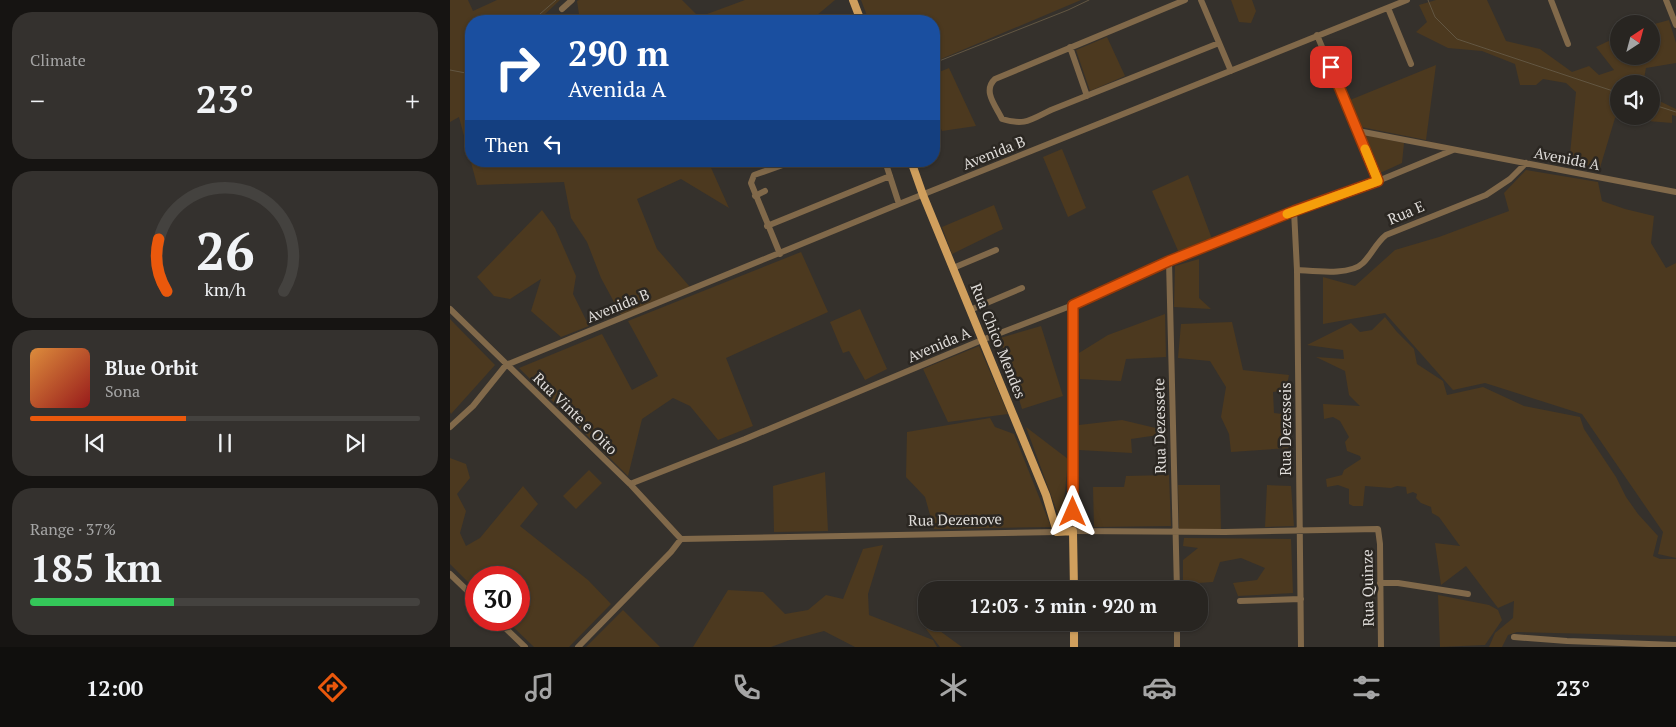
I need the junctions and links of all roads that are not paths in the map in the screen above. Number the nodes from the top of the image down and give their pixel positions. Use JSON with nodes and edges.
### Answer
{"nodes":[{"id":1,"x":572,"y":0,"type":"edge"},
{"id":2,"x":853,"y":0,"type":"edge"},
{"id":3,"x":1185,"y":0,"type":"edge"},
{"id":4,"x":1201,"y":0,"type":"edge"},
{"id":5,"x":1407,"y":0,"type":"edge"},
{"id":6,"x":1550,"y":0,"type":"edge"},
{"id":7,"x":1666,"y":0,"type":"edge"},
{"id":8,"x":1388,"y":8,"type":"junction"},
{"id":9,"x":562,"y":9,"type":"dead end"},
{"id":10,"x":859,"y":15,"type":"edge"},
{"id":11,"x":1676,"y":26,"type":"edge"},
{"id":12,"x":1317,"y":36,"type":"junction"},
{"id":13,"x":1219,"y":43,"type":"junction"},
{"id":14,"x":1568,"y":44,"type":"dead end"},
{"id":15,"x":1070,"y":47,"type":"junction"},
{"id":16,"x":1411,"y":64,"type":"dead end"},
{"id":17,"x":1231,"y":71,"type":"junction"},
{"id":18,"x":1088,"y":96,"type":"junction"},
{"id":19,"x":1358,"y":131,"type":"junction"},
{"id":20,"x":1453,"y":150,"type":"junction"},
{"id":21,"x":1526,"y":164,"type":"junction"},
{"id":22,"x":777,"y":167,"type":"edge"},
{"id":23,"x":886,"y":167,"type":"edge"},
{"id":24,"x":913,"y":167,"type":"edge"},
{"id":25,"x":890,"y":176,"type":"junction"},
{"id":26,"x":1378,"y":181,"type":"junction"},
{"id":27,"x":765,"y":191,"type":"dead end"},
{"id":28,"x":1676,"y":192,"type":"edge"},
{"id":29,"x":923,"y":195,"type":"junction"},
{"id":30,"x":755,"y":196,"type":"junction"},
{"id":31,"x":899,"y":204,"type":"junction"},
{"id":32,"x":1294,"y":211,"type":"junction"},
{"id":33,"x":767,"y":226,"type":"junction"},
{"id":34,"x":996,"y":250,"type":"dead end"},
{"id":35,"x":780,"y":254,"type":"junction"},
{"id":36,"x":1169,"y":261,"type":"junction"},
{"id":37,"x":953,"y":268,"type":"junction"},
{"id":38,"x":1297,"y":270,"type":"junction"},
{"id":39,"x":1022,"y":288,"type":"dead end"},
{"id":40,"x":1073,"y":305,"type":"junction"},
{"id":41,"x":450,"y":310,"type":"edge"},
{"id":42,"x":970,"y":310,"type":"junction"},
{"id":43,"x":982,"y":340,"type":"junction"},
{"id":44,"x":506,"y":365,"type":"junction"},
{"id":45,"x":450,"y":428,"type":"edge"},
{"id":46,"x":630,"y":484,"type":"junction"},
{"id":47,"x":1378,"y":529,"type":"joint"},
{"id":48,"x":1299,"y":530,"type":"junction"},
{"id":49,"x":1073,"y":531,"type":"junction"},
{"id":50,"x":1176,"y":531,"type":"junction"},
{"id":51,"x":1057,"y":532,"type":"junction"},
{"id":52,"x":681,"y":539,"type":"junction"},
{"id":53,"x":450,"y":574,"type":"edge"},
{"id":54,"x":1074,"y":581,"type":"edge"},
{"id":55,"x":1177,"y":581,"type":"edge"},
{"id":56,"x":1380,"y":583,"type":"junction"},
{"id":57,"x":465,"y":588,"type":"edge"},
{"id":58,"x":1468,"y":594,"type":"dead end"},
{"id":59,"x":1300,"y":599,"type":"junction"},
{"id":60,"x":1240,"y":601,"type":"dead end"},
{"id":61,"x":508,"y":631,"type":"edge"},
{"id":62,"x":1074,"y":631,"type":"edge"},
{"id":63,"x":1177,"y":631,"type":"edge"},
{"id":64,"x":1514,"y":637,"type":"dead end"},
{"id":65,"x":1567,"y":644,"type":"edge"},
{"id":66,"x":1676,"y":645,"type":"edge"},
{"id":67,"x":1645,"y":646,"type":"edge"},
{"id":68,"x":525,"y":647,"type":"edge"},
{"id":69,"x":578,"y":647,"type":"edge"},
{"id":70,"x":1074,"y":647,"type":"edge"},
{"id":71,"x":1178,"y":647,"type":"edge"},
{"id":72,"x":1301,"y":647,"type":"edge"},
{"id":73,"x":1381,"y":647,"type":"edge"}],
"edges":[{"from":1,"to":9,"type":"street"},
{"from":2,"to":10,"type":"main road"},
{"from":3,"to":15,"type":"street"},
{"from":4,"to":13,"type":"street"},
{"from":5,"to":8,"type":"street","name":"Avenida B"},
{"from":6,"to":14,"type":"street"},
{"from":7,"to":11,"type":"street"},
{"from":8,"to":12,"type":"street","name":"Avenida B"},
{"from":8,"to":16,"type":"street"},
{"from":12,"to":17,"type":"street","name":"Avenida B"},
{"from":12,"to":19,"type":"street"},
{"from":13,"to":17,"type":"street"},
{"from":13,"to":18,"type":"street"},
{"from":15,"to":18,"type":"street"},
{"from":15,"to":18,"type":"street"},
{"from":17,"to":29,"type":"street","name":"Avenida B"},
{"from":19,"to":20,"type":"street","name":"Avenida A"},
{"from":19,"to":26,"type":"street"},
{"from":20,"to":21,"type":"street","name":"Avenida A"},
{"from":20,"to":26,"type":"street","name":"Avenida A"},
{"from":21,"to":28,"type":"street","name":"Avenida A"},
{"from":21,"to":38,"type":"street","name":"Rua E"},
{"from":22,"to":30,"type":"street"},
{"from":23,"to":25,"type":"street"},
{"from":24,"to":29,"type":"main road","name":"Rua Chico Mendes"},
{"from":25,"to":31,"type":"street"},
{"from":25,"to":33,"type":"street"},
{"from":26,"to":32,"type":"street","name":"Avenida A"},
{"from":27,"to":30,"type":"street"},
{"from":29,"to":31,"type":"street","name":"Avenida B"},
{"from":29,"to":37,"type":"main road","name":"Rua Chico Mendes"},
{"from":30,"to":33,"type":"street"},
{"from":31,"to":35,"type":"street","name":"Avenida B"},
{"from":32,"to":36,"type":"street","name":"Avenida A"},
{"from":32,"to":38,"type":"street","name":"Rua Dezesseis"},
{"from":33,"to":35,"type":"street"},
{"from":34,"to":37,"type":"street"},
{"from":35,"to":44,"type":"street","name":"Avenida B"},
{"from":36,"to":40,"type":"street","name":"Avenida A"},
{"from":36,"to":50,"type":"street","name":"Rua Dezessete"},
{"from":37,"to":42,"type":"main road","name":"Rua Chico Mendes"},
{"from":38,"to":48,"type":"street","name":"Rua Dezesseis"},
{"from":39,"to":42,"type":"street"},
{"from":40,"to":43,"type":"street","name":"Avenida A"},
{"from":40,"to":49,"type":"street"},
{"from":41,"to":44,"type":"street","name":"Rua Vinte e Oito"},
{"from":42,"to":43,"type":"main road","name":"Rua Chico Mendes"},
{"from":43,"to":46,"type":"street","name":"Avenida A"},
{"from":43,"to":51,"type":"main road","name":"Rua Chico Mendes"},
{"from":44,"to":45,"type":"street"},
{"from":44,"to":46,"type":"street","name":"Rua Vinte e Oito"},
{"from":46,"to":52,"type":"street","name":"Rua Vinte e Oito"},
{"from":47,"to":48,"type":"street","name":"Rua Dezenove"},
{"from":47,"to":56,"type":"street","name":"Rua Quinze"},
{"from":48,"to":50,"type":"street","name":"Rua Dezenove"},
{"from":48,"to":59,"type":"street","name":"Rua Dezesseis"},
{"from":49,"to":50,"type":"street","name":"Rua Dezenove"},
{"from":49,"to":51,"type":"main road","name":"Rua Dezenove"},
{"from":49,"to":54,"type":"main road"},
{"from":50,"to":55,"type":"street","name":"Rua Dezessete"},
{"from":51,"to":52,"type":"street","name":"Rua Dezenove"},
{"from":52,"to":69,"type":"street"},
{"from":53,"to":57,"type":"street"},
{"from":56,"to":58,"type":"street"},
{"from":56,"to":73,"type":"street","name":"Rua Quinze"},
{"from":59,"to":60,"type":"street"},
{"from":59,"to":72,"type":"street","name":"Rua Dezesseis"},
{"from":61,"to":68,"type":"street"},
{"from":62,"to":70,"type":"main road"},
{"from":63,"to":71,"type":"street"},
{"from":64,"to":65,"type":"street"},
{"from":65,"to":67,"type":"street"},
{"from":66,"to":67,"type":"street"}]}
